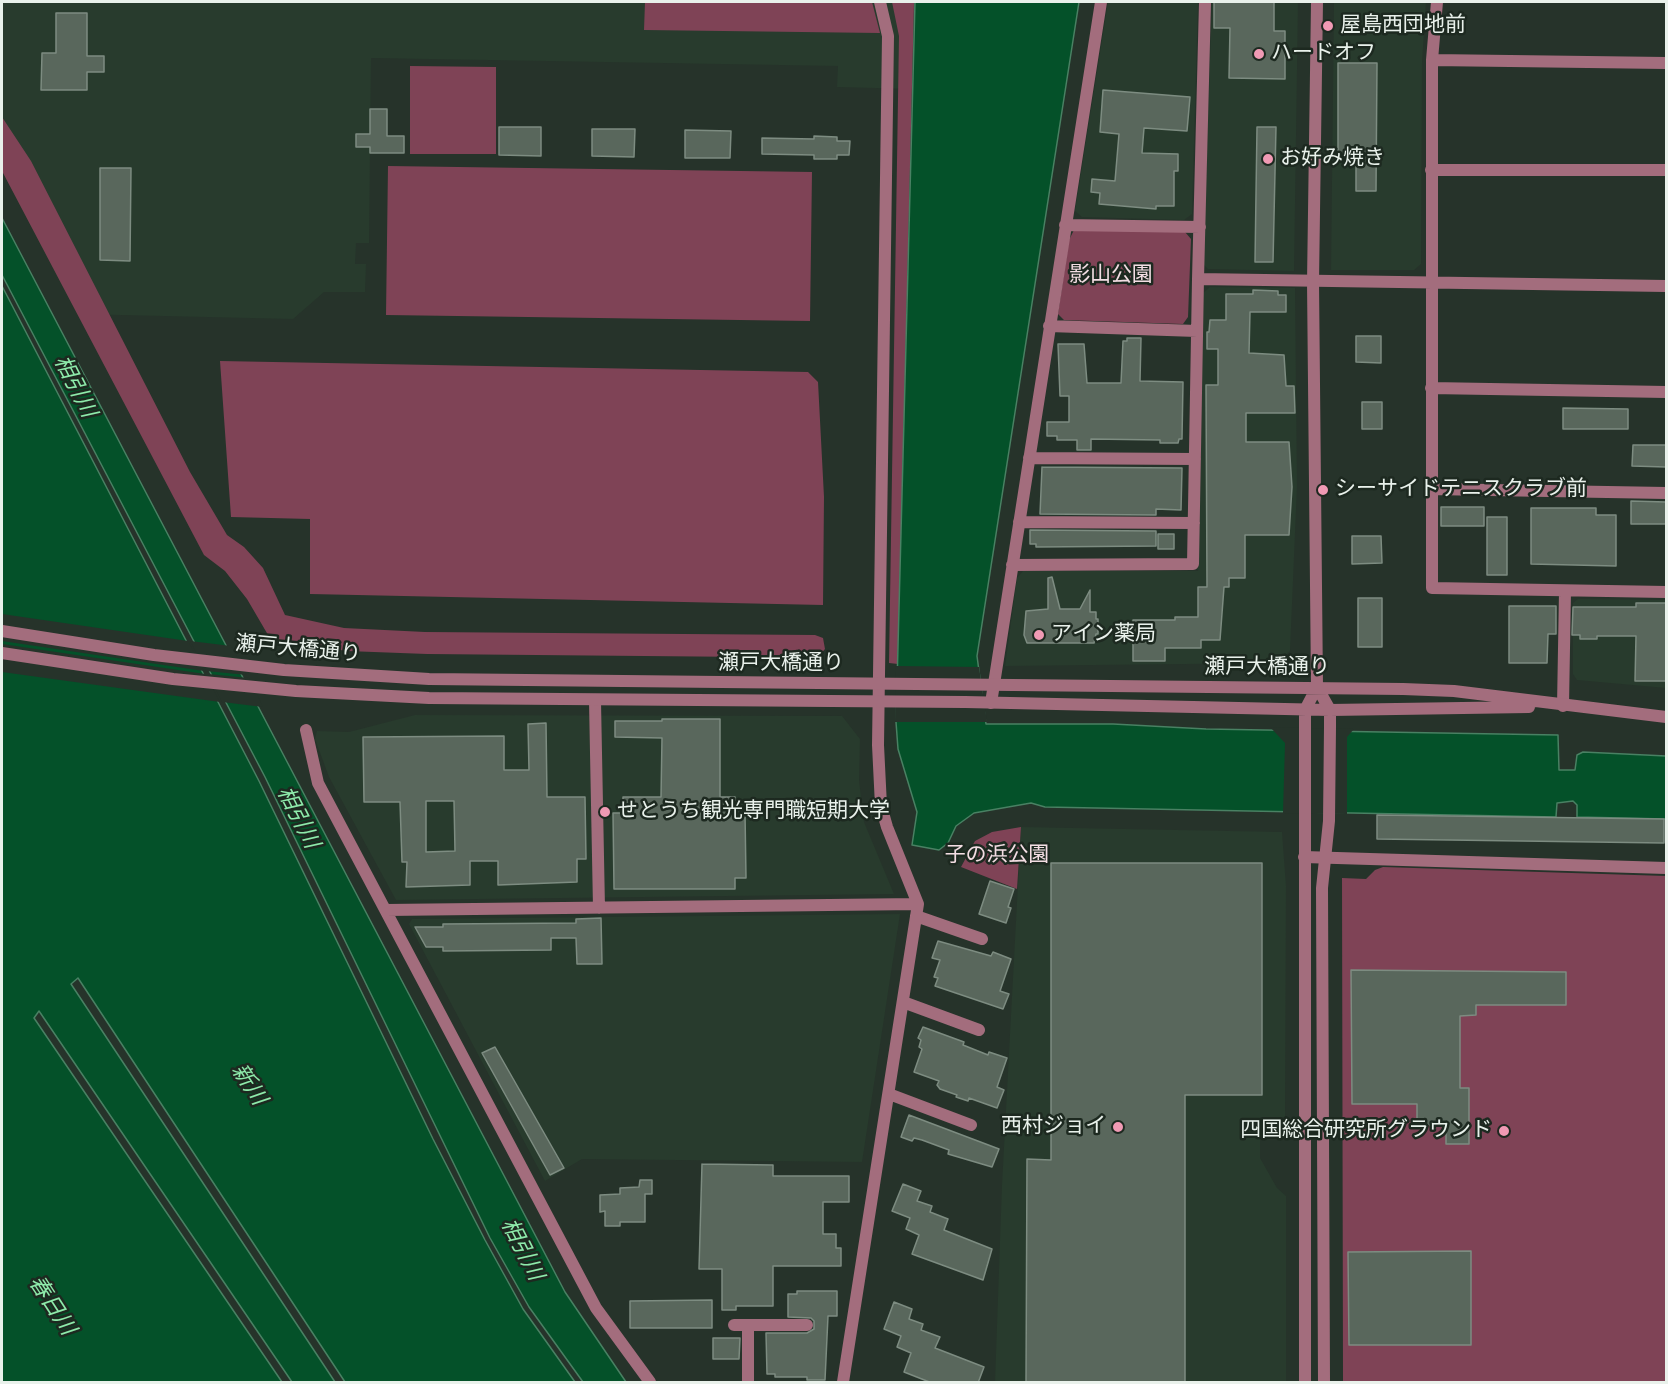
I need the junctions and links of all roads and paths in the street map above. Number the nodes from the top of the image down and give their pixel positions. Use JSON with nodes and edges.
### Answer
{"nodes":[{"id":1,"x":880,"y":2,"type":"edge"},
{"id":2,"x":1101,"y":2,"type":"edge"},
{"id":3,"x":1205,"y":2,"type":"edge"},
{"id":4,"x":1317,"y":2,"type":"edge"},
{"id":5,"x":1437,"y":2,"type":"edge"},
{"id":6,"x":1432,"y":60,"type":"junction"},
{"id":7,"x":1666,"y":63,"type":"edge"},
{"id":8,"x":1431,"y":170,"type":"junction"},
{"id":9,"x":1666,"y":170,"type":"edge"},
{"id":10,"x":1065,"y":225,"type":"junction"},
{"id":11,"x":1200,"y":227,"type":"junction"},
{"id":12,"x":1198,"y":279,"type":"junction"},
{"id":13,"x":1313,"y":282,"type":"junction"},
{"id":14,"x":1432,"y":283,"type":"junction"},
{"id":15,"x":1666,"y":286,"type":"edge"},
{"id":16,"x":1049,"y":326,"type":"junction"},
{"id":17,"x":1197,"y":331,"type":"junction"},
{"id":18,"x":1431,"y":388,"type":"junction"},
{"id":19,"x":1666,"y":392,"type":"edge"},
{"id":20,"x":1029,"y":458,"type":"junction"},
{"id":21,"x":1195,"y":459,"type":"junction"},
{"id":22,"x":1431,"y":489,"type":"junction"},
{"id":23,"x":1666,"y":493,"type":"edge"},
{"id":24,"x":1019,"y":522,"type":"junction"},
{"id":25,"x":1194,"y":523,"type":"junction"},
{"id":26,"x":1012,"y":565,"type":"junction"},
{"id":27,"x":1565,"y":591,"type":"junction"},
{"id":28,"x":1666,"y":592,"type":"edge"},
{"id":29,"x":2,"y":631,"type":"edge"},
{"id":30,"x":2,"y":653,"type":"edge"},
{"id":31,"x":878,"y":683,"type":"junction"},
{"id":32,"x":987,"y":684,"type":"junction"},
{"id":33,"x":1317,"y":687,"type":"junction"},
{"id":34,"x":595,"y":701,"type":"junction"},
{"id":35,"x":878,"y":701,"type":"junction"},
{"id":36,"x":988,"y":703,"type":"junction"},
{"id":37,"x":1563,"y":706,"type":"junction"},
{"id":38,"x":1305,"y":710,"type":"junction"},
{"id":39,"x":1330,"y":710,"type":"junction"},
{"id":40,"x":1666,"y":717,"type":"edge"},
{"id":41,"x":306,"y":730,"type":"dead end"},
{"id":42,"x":1304,"y":856,"type":"junction"},
{"id":43,"x":1325,"y":857,"type":"junction"},
{"id":44,"x":1666,"y":868,"type":"edge"},
{"id":45,"x":599,"y":908,"type":"junction"},
{"id":46,"x":386,"y":910,"type":"junction"},
{"id":47,"x":917,"y":910,"type":"junction"},
{"id":48,"x":982,"y":939,"type":"dead end"},
{"id":49,"x":903,"y":1002,"type":"junction"},
{"id":50,"x":979,"y":1030,"type":"dead end"},
{"id":51,"x":889,"y":1095,"type":"junction"},
{"id":52,"x":971,"y":1125,"type":"dead end"},
{"id":53,"x":734,"y":1325,"type":"dead end"},
{"id":54,"x":748,"y":1326,"type":"junction"},
{"id":55,"x":807,"y":1326,"type":"dead end"},
{"id":56,"x":650,"y":1383,"type":"edge"},
{"id":57,"x":748,"y":1383,"type":"edge"},
{"id":58,"x":843,"y":1383,"type":"edge"},
{"id":59,"x":1305,"y":1383,"type":"edge"},
{"id":60,"x":1324,"y":1383,"type":"edge"}],
"edges":[{"from":1,"to":31,"type":"street"},
{"from":2,"to":10,"type":"street"},
{"from":3,"to":11,"type":"street"},
{"from":4,"to":13,"type":"street"},
{"from":5,"to":6,"type":"street"},
{"from":6,"to":7,"type":"street"},
{"from":6,"to":8,"type":"street"},
{"from":8,"to":9,"type":"street"},
{"from":8,"to":14,"type":"street"},
{"from":10,"to":11,"type":"street"},
{"from":10,"to":16,"type":"street"},
{"from":11,"to":12,"type":"street"},
{"from":12,"to":13,"type":"street"},
{"from":12,"to":17,"type":"street"},
{"from":13,"to":14,"type":"street"},
{"from":13,"to":33,"type":"street"},
{"from":14,"to":15,"type":"street"},
{"from":14,"to":18,"type":"street"},
{"from":16,"to":17,"type":"street"},
{"from":16,"to":20,"type":"street"},
{"from":17,"to":21,"type":"street"},
{"from":18,"to":19,"type":"street"},
{"from":18,"to":22,"type":"street"},
{"from":20,"to":21,"type":"street"},
{"from":20,"to":24,"type":"street"},
{"from":21,"to":25,"type":"street"},
{"from":22,"to":23,"type":"street"},
{"from":22,"to":27,"type":"street"},
{"from":24,"to":25,"type":"street"},
{"from":24,"to":26,"type":"street"},
{"from":25,"to":26,"type":"street"},
{"from":26,"to":32,"type":"street"},
{"from":27,"to":28,"type":"street"},
{"from":27,"to":37,"type":"street"},
{"from":29,"to":31,"type":"street","name":"瀬戸大橋通り"},
{"from":30,"to":34,"type":"street","name":"瀬戸大橋通り"},
{"from":31,"to":32,"type":"street","name":"瀬戸大橋通り"},
{"from":31,"to":35,"type":"street"},
{"from":32,"to":33,"type":"street","name":"瀬戸大橋通り"},
{"from":32,"to":36,"type":"street"},
{"from":33,"to":37,"type":"street","name":"瀬戸大橋通り"},
{"from":33,"to":38,"type":"street"},
{"from":33,"to":39,"type":"street"},
{"from":34,"to":35,"type":"street","name":"瀬戸大橋通り"},
{"from":34,"to":45,"type":"street"},
{"from":35,"to":36,"type":"street","name":"瀬戸大橋通り"},
{"from":35,"to":47,"type":"street"},
{"from":36,"to":38,"type":"street","name":"瀬戸大橋通り"},
{"from":37,"to":39,"type":"street","name":"瀬戸大橋通り"},
{"from":37,"to":40,"type":"street","name":"瀬戸大橋通り"},
{"from":38,"to":39,"type":"street","name":"瀬戸大橋通り"},
{"from":38,"to":42,"type":"street"},
{"from":39,"to":43,"type":"street"},
{"from":41,"to":46,"type":"street"},
{"from":42,"to":43,"type":"street"},
{"from":42,"to":59,"type":"street"},
{"from":43,"to":44,"type":"street"},
{"from":43,"to":60,"type":"street"},
{"from":45,"to":46,"type":"street"},
{"from":45,"to":47,"type":"street"},
{"from":46,"to":56,"type":"street"},
{"from":47,"to":48,"type":"street"},
{"from":47,"to":49,"type":"street"},
{"from":49,"to":50,"type":"street"},
{"from":49,"to":51,"type":"street"},
{"from":51,"to":52,"type":"street"},
{"from":51,"to":58,"type":"street"},
{"from":53,"to":54,"type":"street"},
{"from":54,"to":55,"type":"street"},
{"from":54,"to":57,"type":"street"}]}
